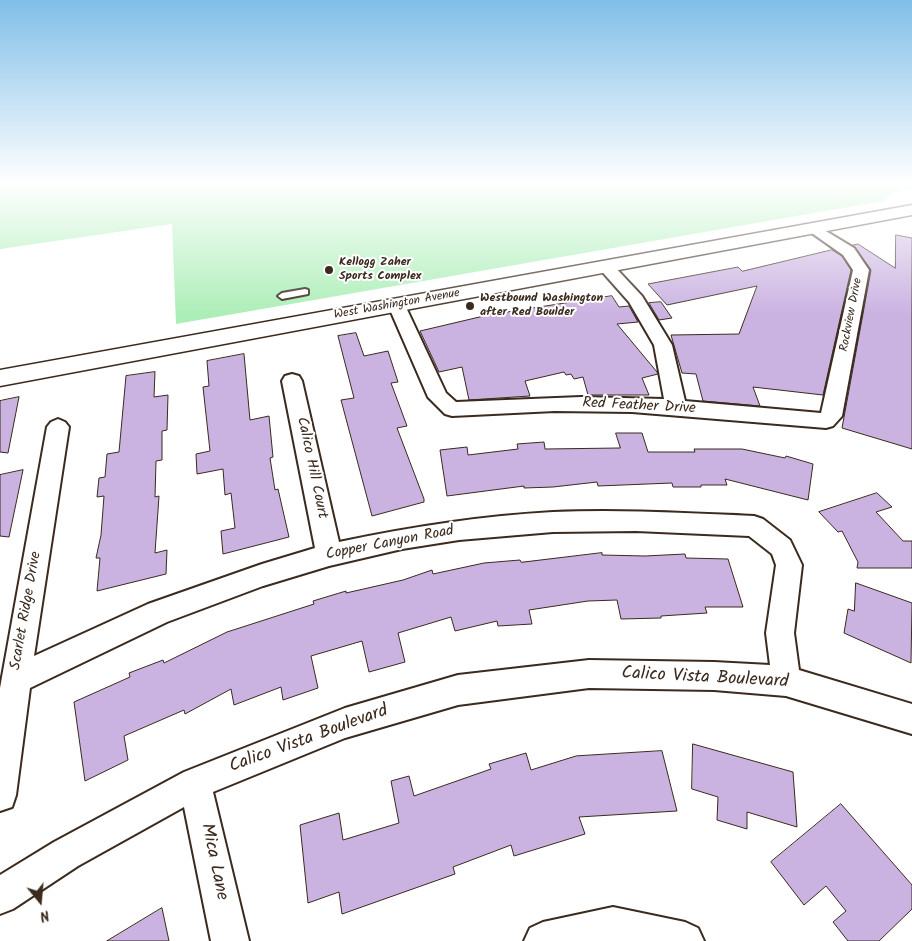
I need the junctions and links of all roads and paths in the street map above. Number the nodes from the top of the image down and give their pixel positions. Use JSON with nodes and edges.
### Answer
{"nodes":[{"id":1,"x":814,"y":228,"type":"joint"},
{"id":2,"x":606,"y":266,"type":"junction"},
{"id":3,"x":305,"y":292,"type":"dead end"},
{"id":4,"x":282,"y":296,"type":"dead end"},
{"id":5,"x":397,"y":305,"type":"junction"},
{"id":6,"x":0,"y":378,"type":"edge"},
{"id":7,"x":292,"y":381,"type":"dead end"},
{"id":8,"x":676,"y":407,"type":"junction"},
{"id":9,"x":826,"y":421,"type":"joint"},
{"id":10,"x":58,"y":427,"type":"dead end"},
{"id":11,"x":329,"y":555,"type":"junction"},
{"id":12,"x":16,"y":679,"type":"junction"},
{"id":13,"x":786,"y":682,"type":"junction"},
{"id":14,"x":912,"y":719,"type":"edge"},
{"id":15,"x":195,"y":783,"type":"junction"},
{"id":16,"x":0,"y":795,"type":"edge"},
{"id":17,"x":0,"y":896,"type":"edge"},
{"id":18,"x":230,"y":941,"type":"edge"},
{"id":19,"x":543,"y":941,"type":"edge"},
{"id":20,"x":685,"y":941,"type":"edge"}],
"edges":[{"from":1,"to":2,"type":"main road","name":"West Washington Avenue"},
{"from":1,"to":9,"type":"street","name":"Rockview Drive"},
{"from":2,"to":5,"type":"main road","name":"West Washington Avenue"},
{"from":2,"to":8,"type":"street"},
{"from":3,"to":4,"type":"lane"},
{"from":5,"to":6,"type":"main road","name":"West Washington Avenue"},
{"from":5,"to":8,"type":"street","name":"Red Feather Drive"},
{"from":7,"to":11,"type":"street","name":"Calico Hill Court"},
{"from":8,"to":9,"type":"street","name":"Red Feather Drive"},
{"from":10,"to":12,"type":"street","name":"Scarlet Ridge Drive"},
{"from":11,"to":12,"type":"street","name":"Copper Canyon Road"},
{"from":11,"to":13,"type":"street","name":"Copper Canyon Road"},
{"from":12,"to":16,"type":"street","name":"Scarlet Ridge Drive"},
{"from":13,"to":14,"type":"street","name":"Calico Vista Boulevard"},
{"from":13,"to":15,"type":"street","name":"Calico Vista Boulevard"},
{"from":15,"to":17,"type":"street","name":"Calico Vista Boulevard"},
{"from":15,"to":18,"type":"street","name":"Mica Lane"},
{"from":19,"to":20,"type":"street"}]}
